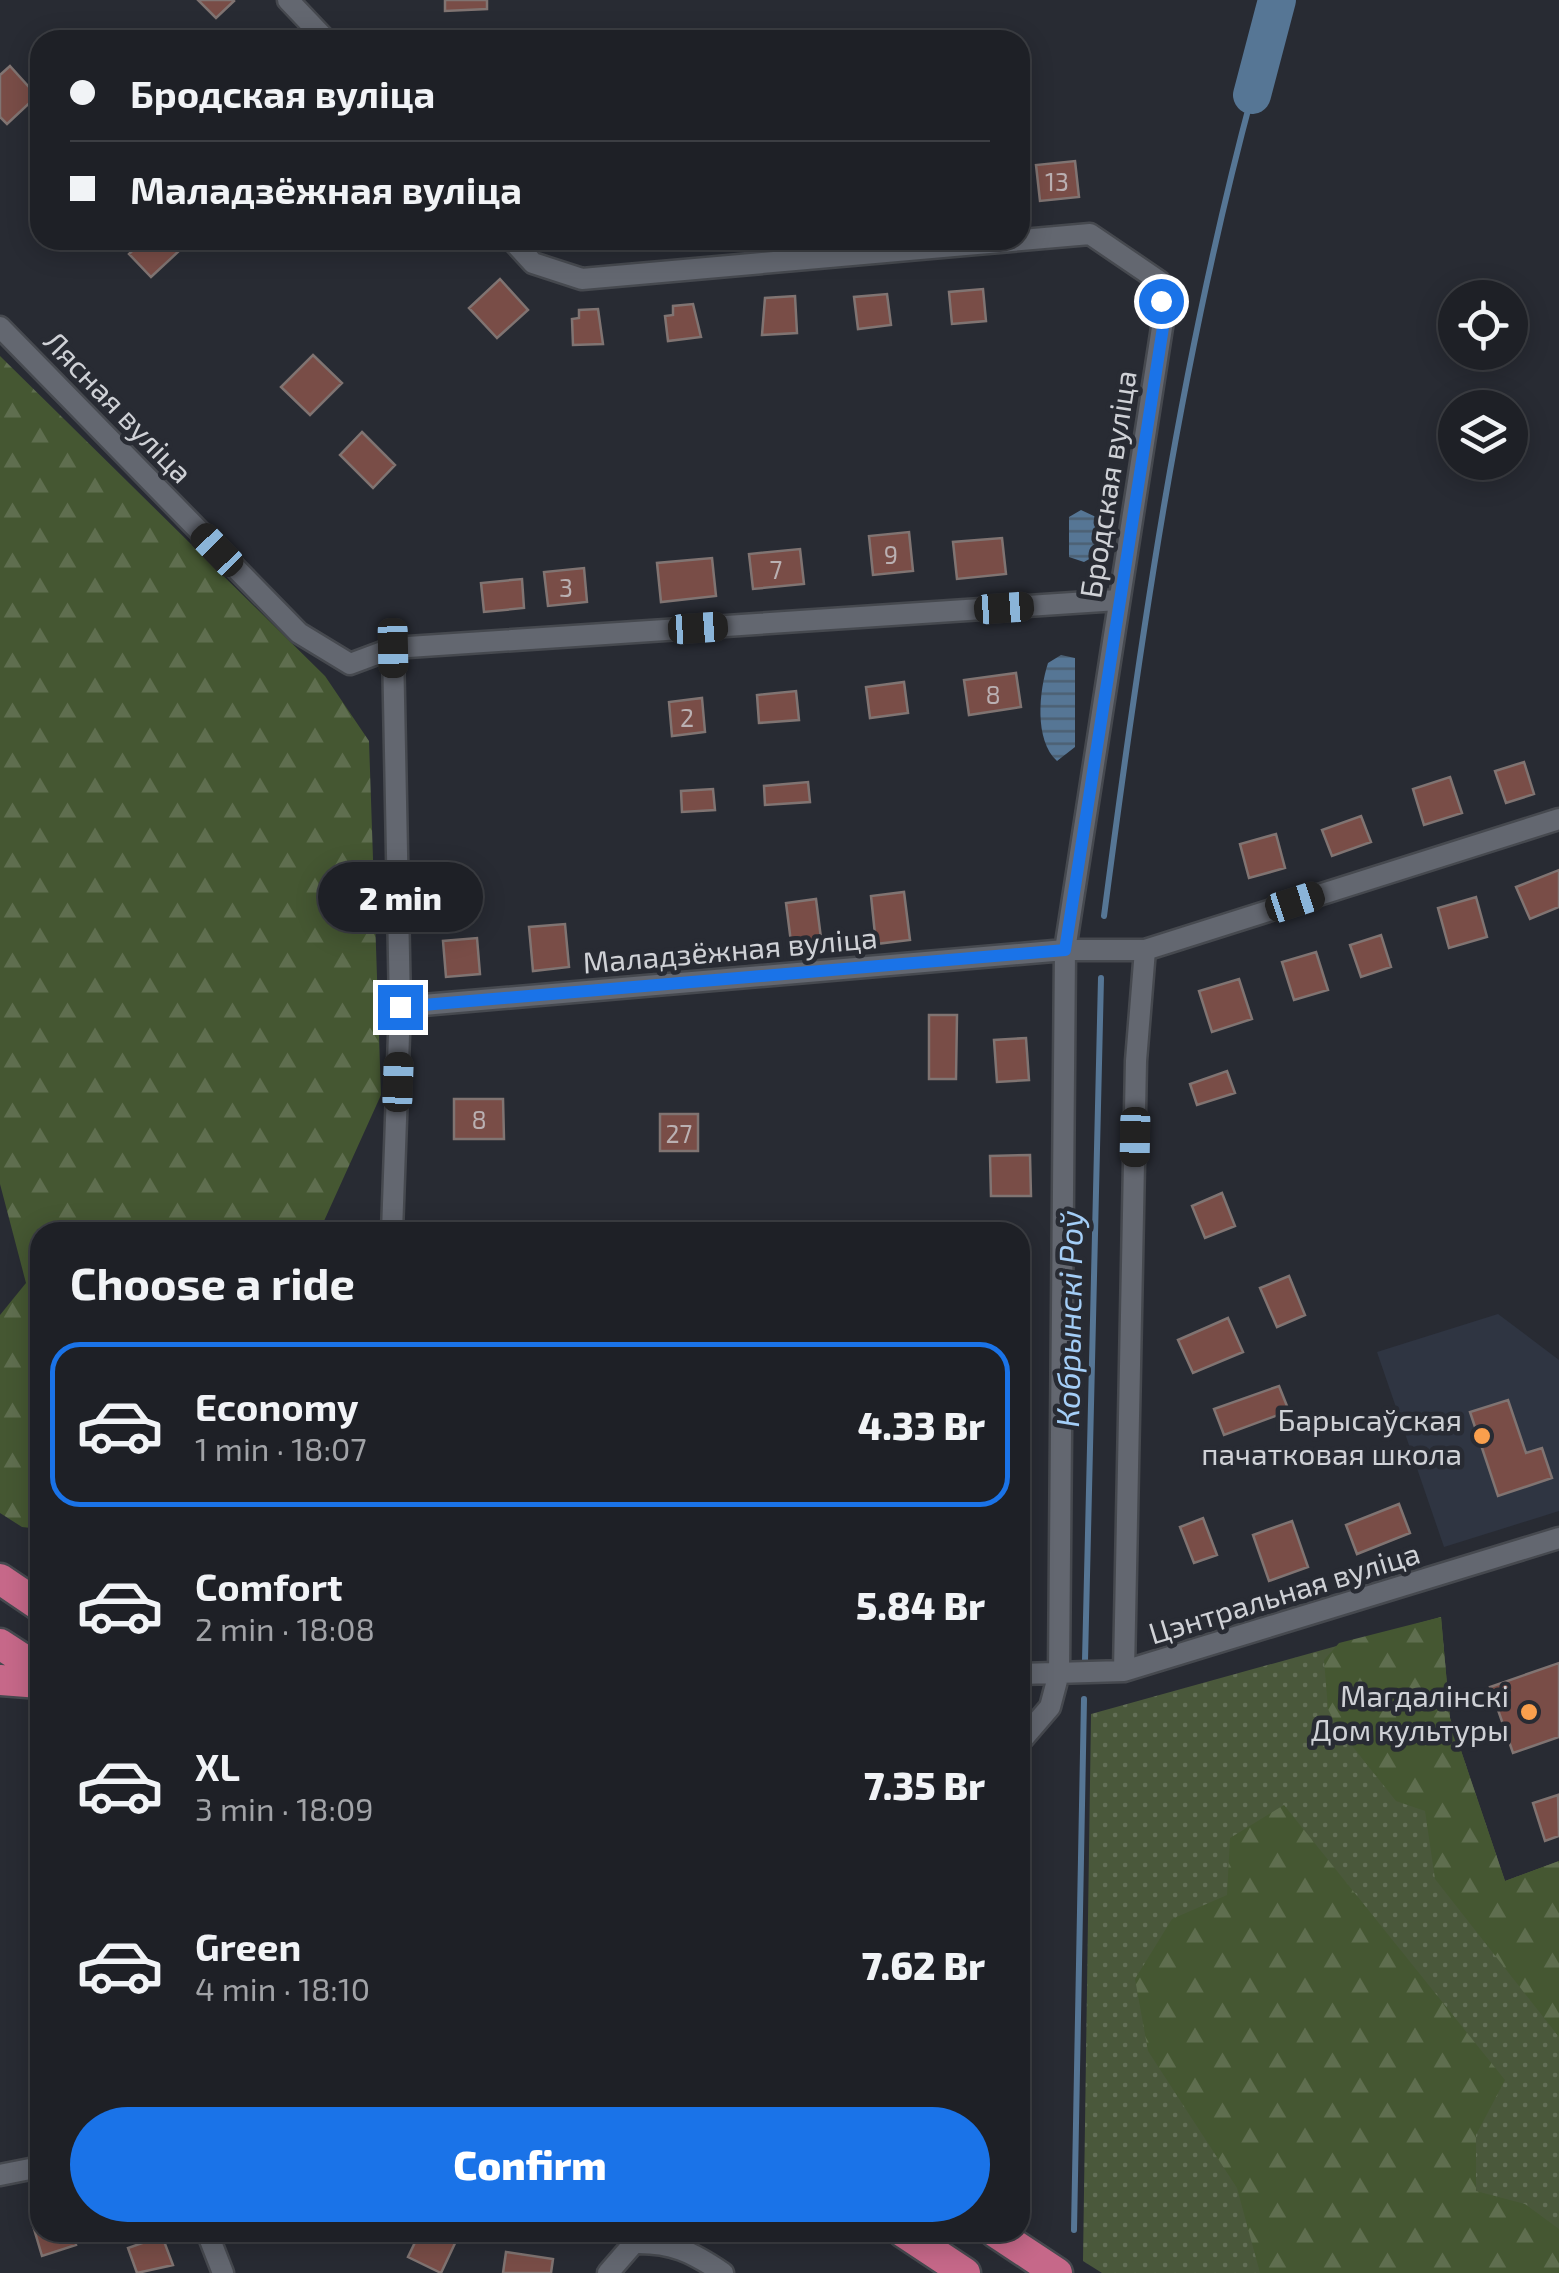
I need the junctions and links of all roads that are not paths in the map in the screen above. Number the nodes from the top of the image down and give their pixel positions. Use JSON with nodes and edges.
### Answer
{"nodes":[{"id":1,"x":288,"y":0,"type":"edge"},
{"id":2,"x":316,"y":30,"type":"edge"},
{"id":3,"x":1030,"y":239,"type":"edge"},
{"id":4,"x":521,"y":250,"type":"edge"},
{"id":5,"x":909,"y":250,"type":"edge"},
{"id":6,"x":0,"y":328,"type":"edge"},
{"id":7,"x":1118,"y":600,"type":"junction"},
{"id":8,"x":393,"y":648,"type":"junction"},
{"id":9,"x":1559,"y":819,"type":"edge"},
{"id":10,"x":1065,"y":950,"type":"junction"},
{"id":11,"x":1144,"y":950,"type":"junction"},
{"id":12,"x":400,"y":1007,"type":"junction"},
{"id":13,"x":392,"y":1222,"type":"edge"},
{"id":14,"x":1559,"y":1538,"type":"edge"},
{"id":15,"x":0,"y":1579,"type":"edge"},
{"id":16,"x":30,"y":1599,"type":"edge"},
{"id":17,"x":0,"y":1644,"type":"edge"},
{"id":18,"x":30,"y":1664,"type":"edge"},
{"id":19,"x":1124,"y":1670,"type":"junction"},
{"id":20,"x":1059,"y":1673,"type":"junction"},
{"id":21,"x":1030,"y":1674,"type":"edge"},
{"id":22,"x":0,"y":1680,"type":"edge"},
{"id":23,"x":30,"y":1682,"type":"edge"},
{"id":24,"x":1030,"y":1730,"type":"edge"},
{"id":25,"x":30,"y":2168,"type":"edge"},
{"id":26,"x":0,"y":2175,"type":"edge"},
{"id":27,"x":211,"y":2242,"type":"edge"},
{"id":28,"x":918,"y":2242,"type":"edge"},
{"id":29,"x":1010,"y":2242,"type":"edge"},
{"id":30,"x":223,"y":2273,"type":"edge"},
{"id":31,"x":608,"y":2273,"type":"edge"},
{"id":32,"x":723,"y":2273,"type":"edge"},
{"id":33,"x":965,"y":2273,"type":"edge"},
{"id":34,"x":1056,"y":2273,"type":"edge"}],
"edges":[{"from":1,"to":2,"type":"street"},
{"from":3,"to":7,"type":"street","name":"Бродская вуліца"},
{"from":4,"to":5,"type":"street","name":"Бродская вуліца"},
{"from":6,"to":8,"type":"street","name":"Лясная вуліца"},
{"from":7,"to":8,"type":"street"},
{"from":7,"to":10,"type":"street","name":"Бродская вуліца"},
{"from":8,"to":12,"type":"street"},
{"from":9,"to":11,"type":"street","name":"Маладзёжная вуліца"},
{"from":10,"to":11,"type":"street","name":"Маладзёжная вуліца"},
{"from":10,"to":12,"type":"street","name":"Маладзёжная вуліца"},
{"from":10,"to":20,"type":"street"},
{"from":11,"to":19,"type":"street"},
{"from":12,"to":13,"type":"street"},
{"from":14,"to":19,"type":"street","name":"Цэнтральная вуліца"},
{"from":15,"to":16,"type":"highway"},
{"from":17,"to":18,"type":"highway"},
{"from":19,"to":20,"type":"street","name":"Цэнтральная вуліца"},
{"from":20,"to":21,"type":"street","name":"Цэнтральная вуліца"},
{"from":20,"to":24,"type":"street"},
{"from":22,"to":23,"type":"highway"},
{"from":25,"to":26,"type":"street"},
{"from":27,"to":30,"type":"street"},
{"from":28,"to":33,"type":"highway"},
{"from":29,"to":34,"type":"highway"},
{"from":31,"to":32,"type":"street"}]}
